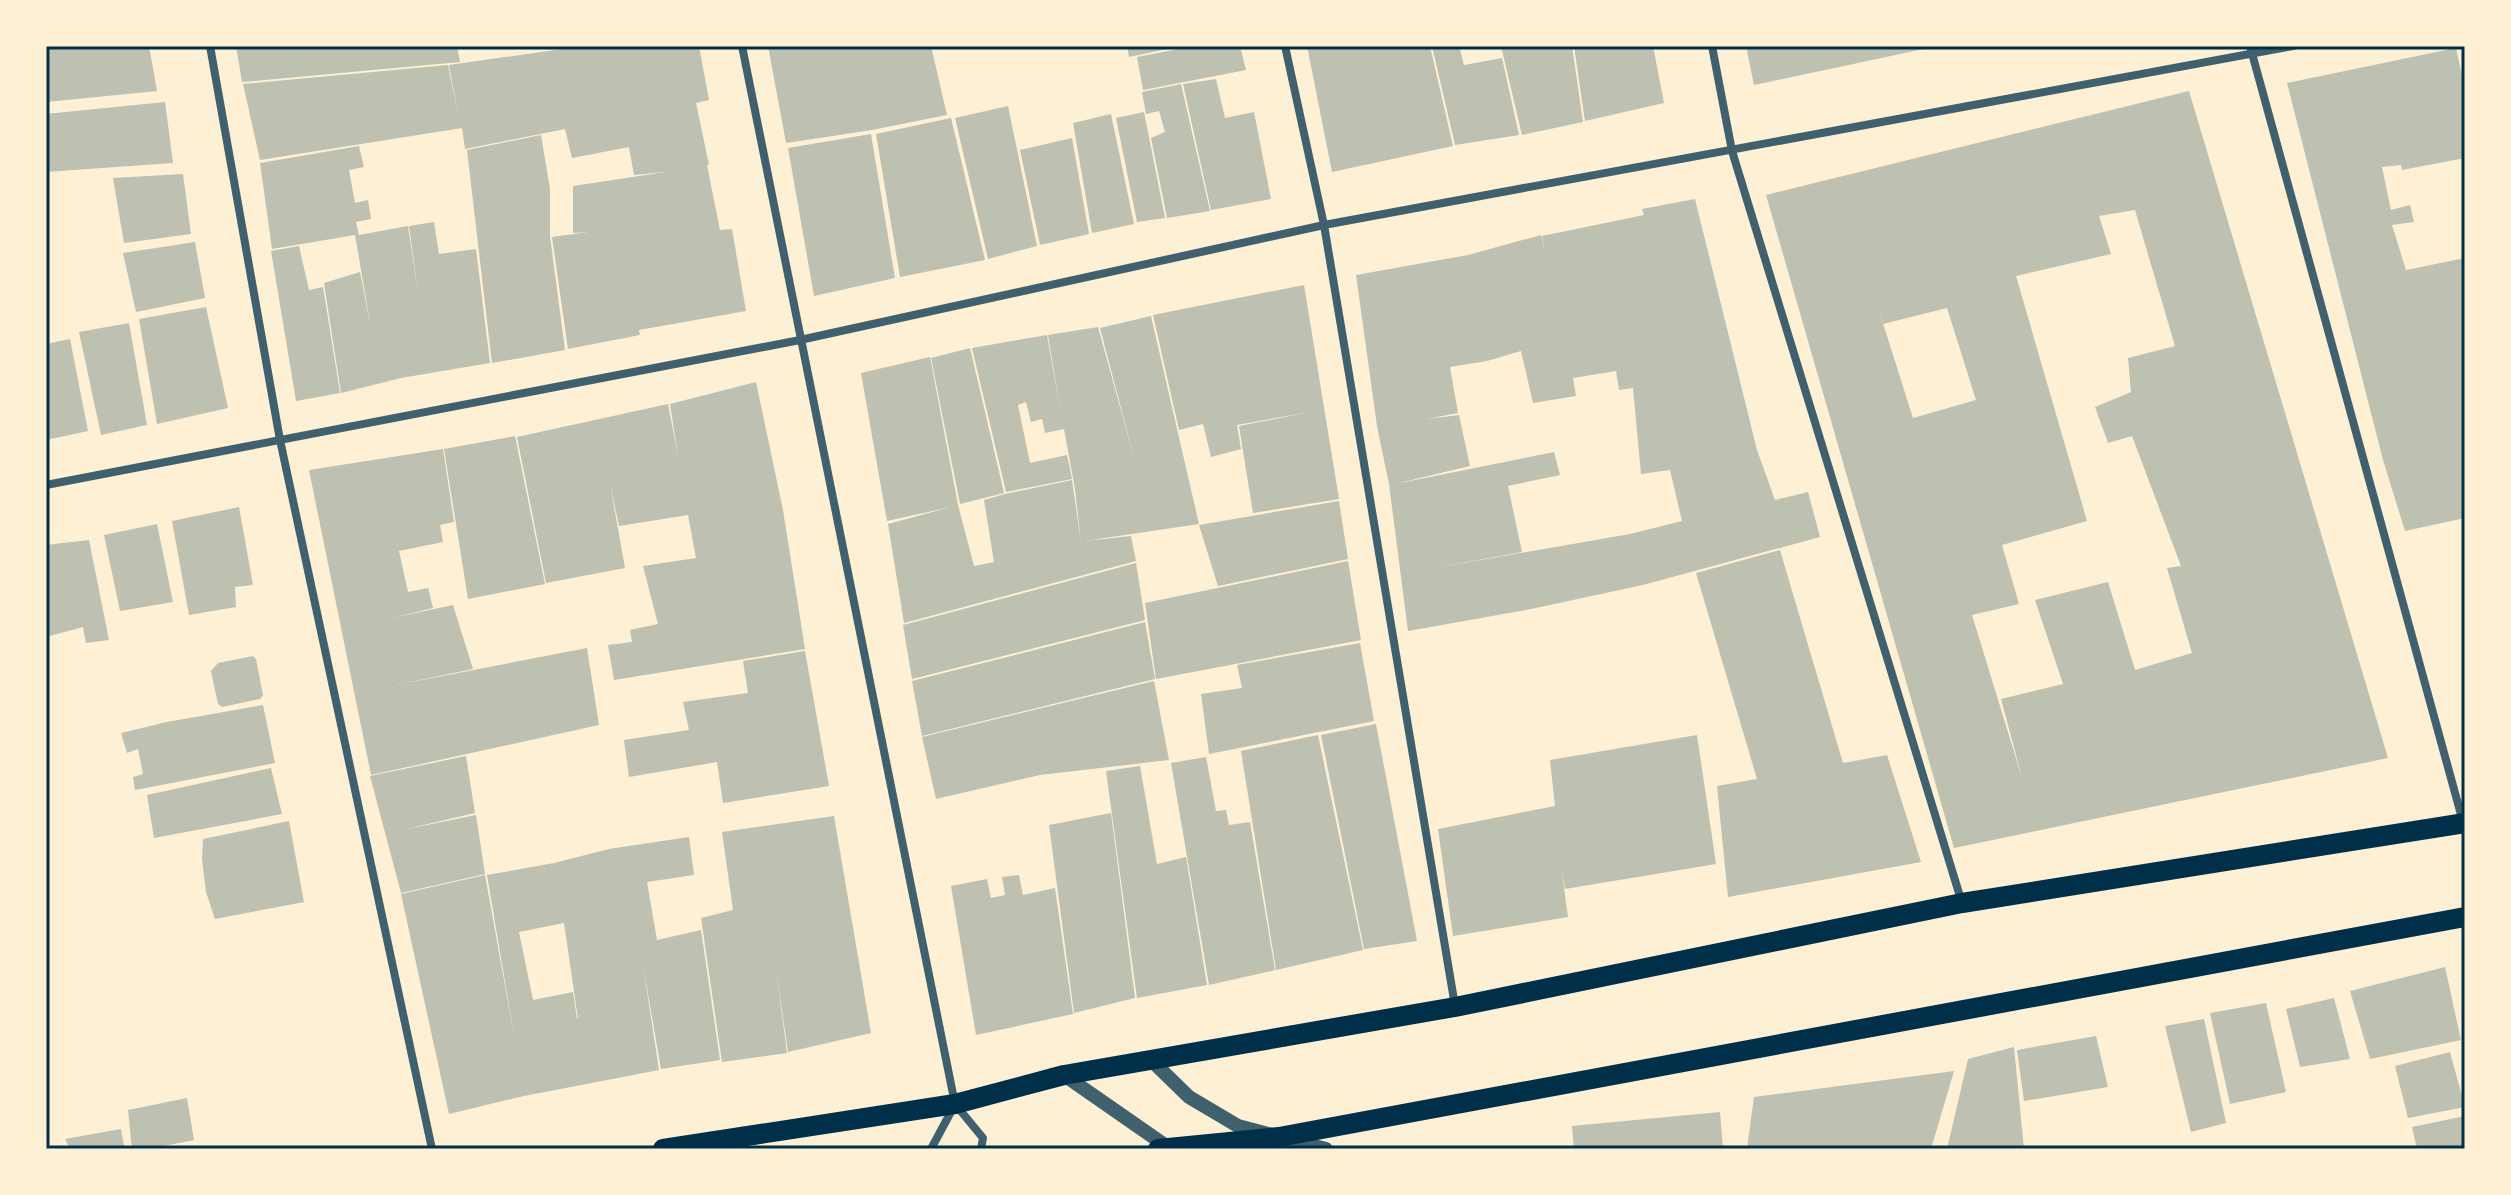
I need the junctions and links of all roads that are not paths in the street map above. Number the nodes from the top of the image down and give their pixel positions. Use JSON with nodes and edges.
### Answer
{"nodes":[{"id":1,"x":210,"y":46,"type":"edge"},
{"id":2,"x":742,"y":46,"type":"edge"},
{"id":3,"x":1285,"y":46,"type":"edge"},
{"id":4,"x":1712,"y":46,"type":"edge"},
{"id":5,"x":2293,"y":46,"type":"edge"},
{"id":6,"x":2251,"y":50,"type":"edge"},
{"id":7,"x":1732,"y":151,"type":"junction"},
{"id":8,"x":1324,"y":225,"type":"junction"},
{"id":9,"x":800,"y":340,"type":"junction"},
{"id":10,"x":280,"y":440,"type":"junction"},
{"id":11,"x":46,"y":485,"type":"edge"},
{"id":12,"x":2464,"y":823,"type":"edge"},
{"id":13,"x":1962,"y":903,"type":"junction"},
{"id":14,"x":2465,"y":917,"type":"edge"},
{"id":15,"x":1455,"y":1007,"type":"junction"},
{"id":16,"x":1152,"y":1061,"type":"junction"},
{"id":17,"x":1064,"y":1075,"type":"junction"},
{"id":18,"x":955,"y":1104,"type":"junction"},
{"id":19,"x":1279,"y":1137,"type":"junction"},
{"id":20,"x":1165,"y":1148,"type":"edge"},
{"id":21,"x":432,"y":1149,"type":"edge"},
{"id":22,"x":663,"y":1149,"type":"edge"},
{"id":23,"x":931,"y":1149,"type":"edge"},
{"id":24,"x":981,"y":1149,"type":"edge"},
{"id":25,"x":1326,"y":1149,"type":"edge"}],
"edges":[{"from":1,"to":10,"type":"street"},
{"from":2,"to":9,"type":"street"},
{"from":3,"to":8,"type":"street"},
{"from":4,"to":7,"type":"street"},
{"from":5,"to":6,"type":"street"},
{"from":6,"to":7,"type":"street"},
{"from":6,"to":12,"type":"street"},
{"from":7,"to":8,"type":"street"},
{"from":7,"to":13,"type":"street"},
{"from":8,"to":9,"type":"street"},
{"from":8,"to":15,"type":"street"},
{"from":9,"to":10,"type":"street"},
{"from":9,"to":18,"type":"street"},
{"from":10,"to":11,"type":"street"},
{"from":10,"to":21,"type":"street"},
{"from":12,"to":13,"type":"main road"},
{"from":13,"to":15,"type":"main road"},
{"from":14,"to":19,"type":"main road"},
{"from":15,"to":16,"type":"main road"},
{"from":16,"to":17,"type":"main road"},
{"from":16,"to":19,"type":"street"},
{"from":17,"to":18,"type":"main road"},
{"from":17,"to":20,"type":"street"},
{"from":18,"to":22,"type":"main road"},
{"from":18,"to":23,"type":"street"},
{"from":18,"to":24,"type":"street"},
{"from":19,"to":20,"type":"main road"},
{"from":19,"to":25,"type":"street"}]}
